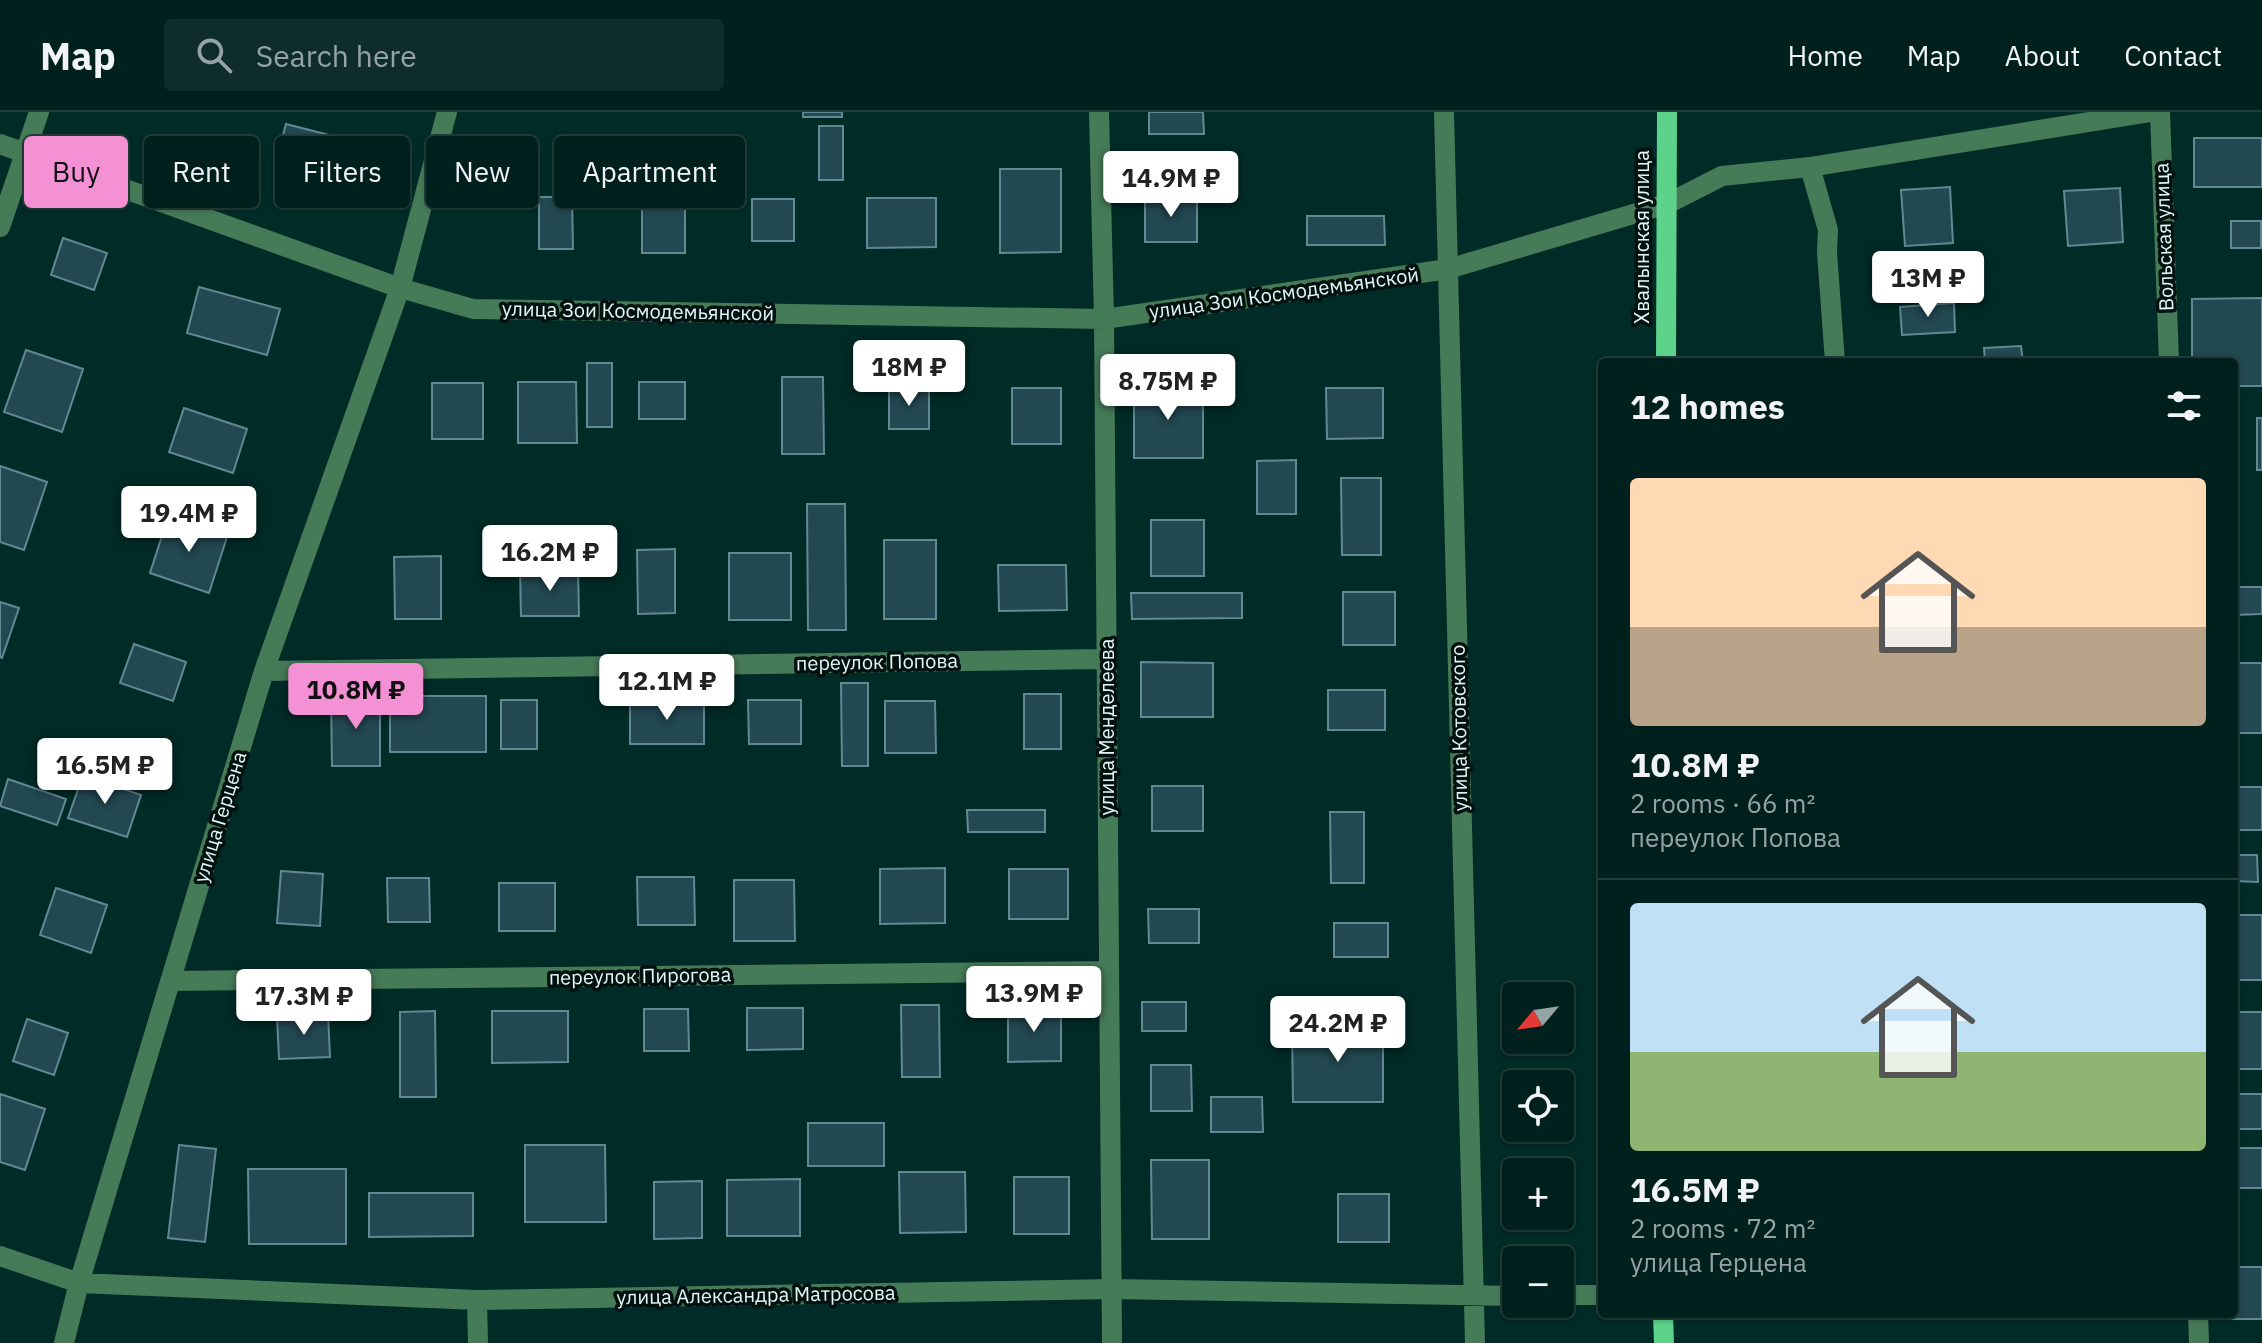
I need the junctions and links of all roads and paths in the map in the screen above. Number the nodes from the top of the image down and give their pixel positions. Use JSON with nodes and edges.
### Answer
{"nodes":[{"id":1,"x":39,"y":112,"type":"edge"},
{"id":2,"x":447,"y":112,"type":"edge"},
{"id":3,"x":1099,"y":112,"type":"edge"},
{"id":4,"x":1444,"y":112,"type":"edge"},
{"id":5,"x":1667,"y":112,"type":"edge"},
{"id":6,"x":2151,"y":112,"type":"edge"},
{"id":7,"x":2160,"y":112,"type":"edge"},
{"id":8,"x":31,"y":136,"type":"edge"},
{"id":9,"x":0,"y":144,"type":"edge"},
{"id":10,"x":24,"y":153,"type":"edge"},
{"id":11,"x":24,"y":156,"type":"edge"},
{"id":12,"x":1810,"y":167,"type":"junction"},
{"id":13,"x":128,"y":190,"type":"edge"},
{"id":14,"x":1667,"y":204,"type":"junction"},
{"id":15,"x":0,"y":227,"type":"edge"},
{"id":16,"x":1448,"y":269,"type":"junction"},
{"id":17,"x":400,"y":288,"type":"junction"},
{"id":18,"x":1104,"y":319,"type":"junction"},
{"id":19,"x":1666,"y":358,"type":"edge"},
{"id":20,"x":1835,"y":358,"type":"edge"},
{"id":21,"x":2169,"y":358,"type":"edge"},
{"id":22,"x":1107,"y":659,"type":"junction"},
{"id":23,"x":264,"y":671,"type":"junction"},
{"id":24,"x":1109,"y":971,"type":"junction"},
{"id":25,"x":170,"y":981,"type":"junction"},
{"id":26,"x":0,"y":1256,"type":"edge"},
{"id":27,"x":79,"y":1283,"type":"junction"},
{"id":28,"x":1112,"y":1289,"type":"junction"},
{"id":29,"x":1574,"y":1295,"type":"edge"},
{"id":30,"x":1598,"y":1295,"type":"edge"},
{"id":31,"x":1502,"y":1296,"type":"edge"},
{"id":32,"x":1474,"y":1297,"type":"junction"},
{"id":33,"x":477,"y":1300,"type":"junction"},
{"id":34,"x":1663,"y":1318,"type":"edge"},
{"id":35,"x":2198,"y":1318,"type":"edge"},
{"id":36,"x":64,"y":1343,"type":"edge"},
{"id":37,"x":478,"y":1343,"type":"edge"},
{"id":38,"x":1112,"y":1343,"type":"edge"},
{"id":39,"x":1475,"y":1343,"type":"edge"},
{"id":40,"x":1664,"y":1343,"type":"edge"},
{"id":41,"x":2199,"y":1343,"type":"edge"}],
"edges":[{"from":1,"to":8,"type":"street"},
{"from":2,"to":17,"type":"street","name":"улица Герцена"},
{"from":3,"to":18,"type":"street","name":"улица Менделеева"},
{"from":4,"to":16,"type":"street","name":"улица Котовского"},
{"from":5,"to":14,"type":"main road","name":"Хвалынская улица"},
{"from":6,"to":12,"type":"street","name":"улица Зои Космодемьянской"},
{"from":7,"to":21,"type":"street","name":"Вольская улица"},
{"from":9,"to":10,"type":"street","name":"улица Зои Космодемьянской"},
{"from":11,"to":15,"type":"street"},
{"from":12,"to":14,"type":"street","name":"улица Зои Космодемьянской"},
{"from":12,"to":20,"type":"street"},
{"from":13,"to":17,"type":"street","name":"улица Зои Космодемьянской"},
{"from":14,"to":16,"type":"street","name":"улица Зои Космодемьянской"},
{"from":14,"to":19,"type":"main road","name":"Хвалынская улица"},
{"from":16,"to":18,"type":"street","name":"улица Зои Космодемьянской"},
{"from":16,"to":32,"type":"street","name":"улица Котовского"},
{"from":17,"to":18,"type":"street","name":"улица Зои Космодемьянской"},
{"from":17,"to":23,"type":"street","name":"улица Герцена"},
{"from":18,"to":22,"type":"street","name":"улица Менделеева"},
{"from":22,"to":23,"type":"street","name":"переулок Попова"},
{"from":22,"to":24,"type":"street","name":"улица Менделеева"},
{"from":23,"to":25,"type":"street","name":"улица Герцена"},
{"from":24,"to":25,"type":"street","name":"переулок Пирогова"},
{"from":24,"to":28,"type":"street","name":"улица Менделеева"},
{"from":25,"to":27,"type":"street","name":"улица Герцена"},
{"from":26,"to":27,"type":"street","name":"улица Александра Матросова"},
{"from":27,"to":33,"type":"street","name":"улица Александра Матросова"},
{"from":27,"to":36,"type":"street","name":"улица Герцена"},
{"from":28,"to":32,"type":"street","name":"улица Александра Матросова"},
{"from":28,"to":33,"type":"street","name":"улица Александра Матросова"},
{"from":28,"to":38,"type":"street","name":"улица Менделеева"},
{"from":29,"to":30,"type":"street"},
{"from":31,"to":32,"type":"street","name":"улица Александра Матросова"},
{"from":32,"to":39,"type":"street","name":"улица Котовского"},
{"from":33,"to":37,"type":"street"},
{"from":34,"to":40,"type":"main road"},
{"from":35,"to":41,"type":"street"}]}
